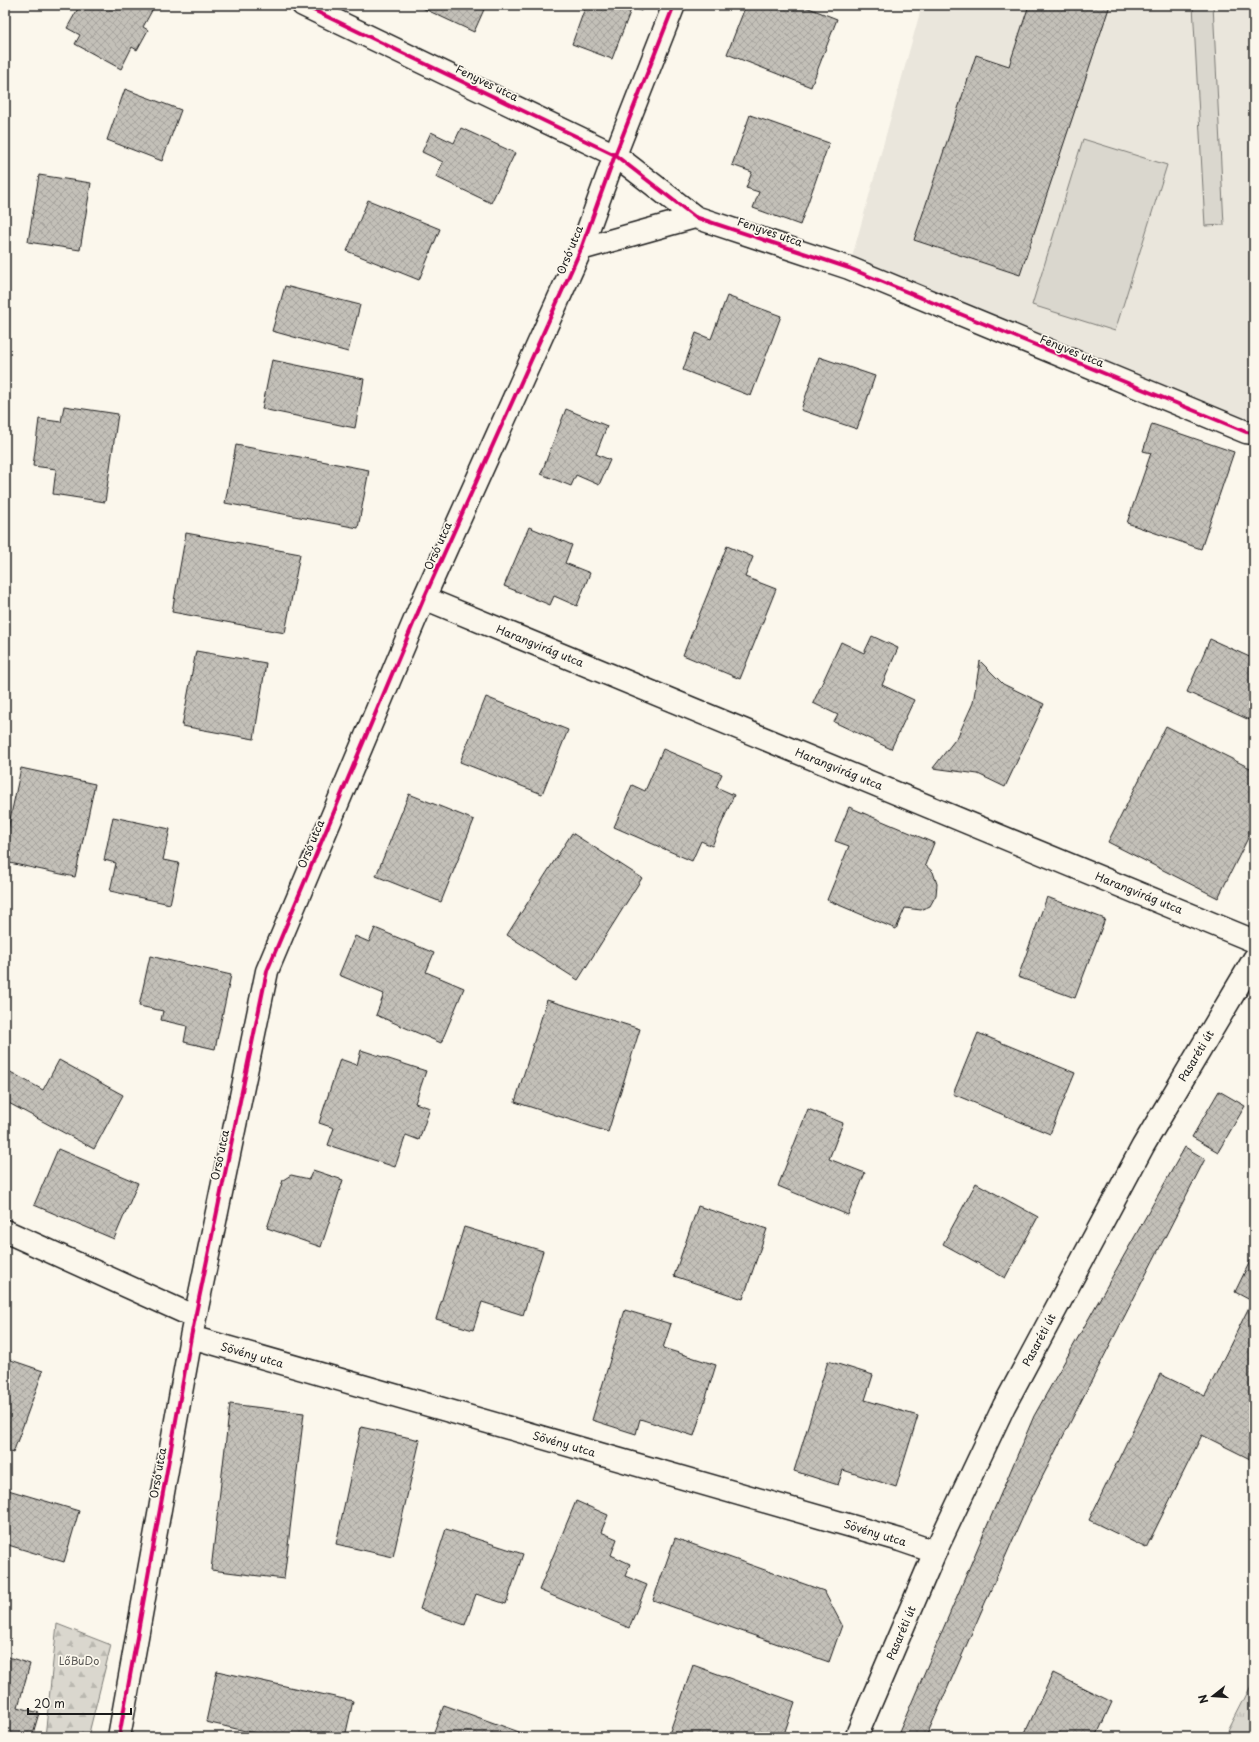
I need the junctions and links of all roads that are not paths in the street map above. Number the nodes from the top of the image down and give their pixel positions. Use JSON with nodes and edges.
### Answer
{"nodes":[{"id":1,"x":303,"y":5,"type":"edge"},
{"id":2,"x":674,"y":5,"type":"edge"},
{"id":3,"x":615,"y":155,"type":"junction"},
{"id":4,"x":696,"y":217,"type":"junction"},
{"id":5,"x":581,"y":249,"type":"junction"},
{"id":6,"x":1251,"y":427,"type":"edge"},
{"id":7,"x":424,"y":598,"type":"junction"},
{"id":8,"x":1254,"y":941,"type":"edge"},
{"id":9,"x":1254,"y":959,"type":"edge"},
{"id":10,"x":5,"y":1231,"type":"edge"},
{"id":11,"x":193,"y":1327,"type":"junction"},
{"id":12,"x":935,"y":1552,"type":"junction"},
{"id":13,"x":119,"y":1737,"type":"edge"},
{"id":14,"x":856,"y":1737,"type":"edge"}],
"edges":[{"from":1,"to":3,"type":"street","name":"Fenyves utca"},
{"from":2,"to":3,"type":"street","name":"Orsó utca"},
{"from":3,"to":4,"type":"street","name":"Fenyves utca"},
{"from":3,"to":5,"type":"street","name":"Orsó utca"},
{"from":4,"to":5,"type":"street"},
{"from":4,"to":6,"type":"street","name":"Fenyves utca"},
{"from":5,"to":7,"type":"street","name":"Orsó utca"},
{"from":7,"to":8,"type":"street","name":"Harangvirág utca"},
{"from":7,"to":11,"type":"street","name":"Orsó utca"},
{"from":9,"to":12,"type":"street","name":"Pasaréti út"},
{"from":10,"to":11,"type":"street","name":"Sövény utca"},
{"from":11,"to":12,"type":"street","name":"Sövény utca"},
{"from":11,"to":13,"type":"street","name":"Orsó utca"},
{"from":12,"to":14,"type":"street","name":"Pasaréti út"}]}
